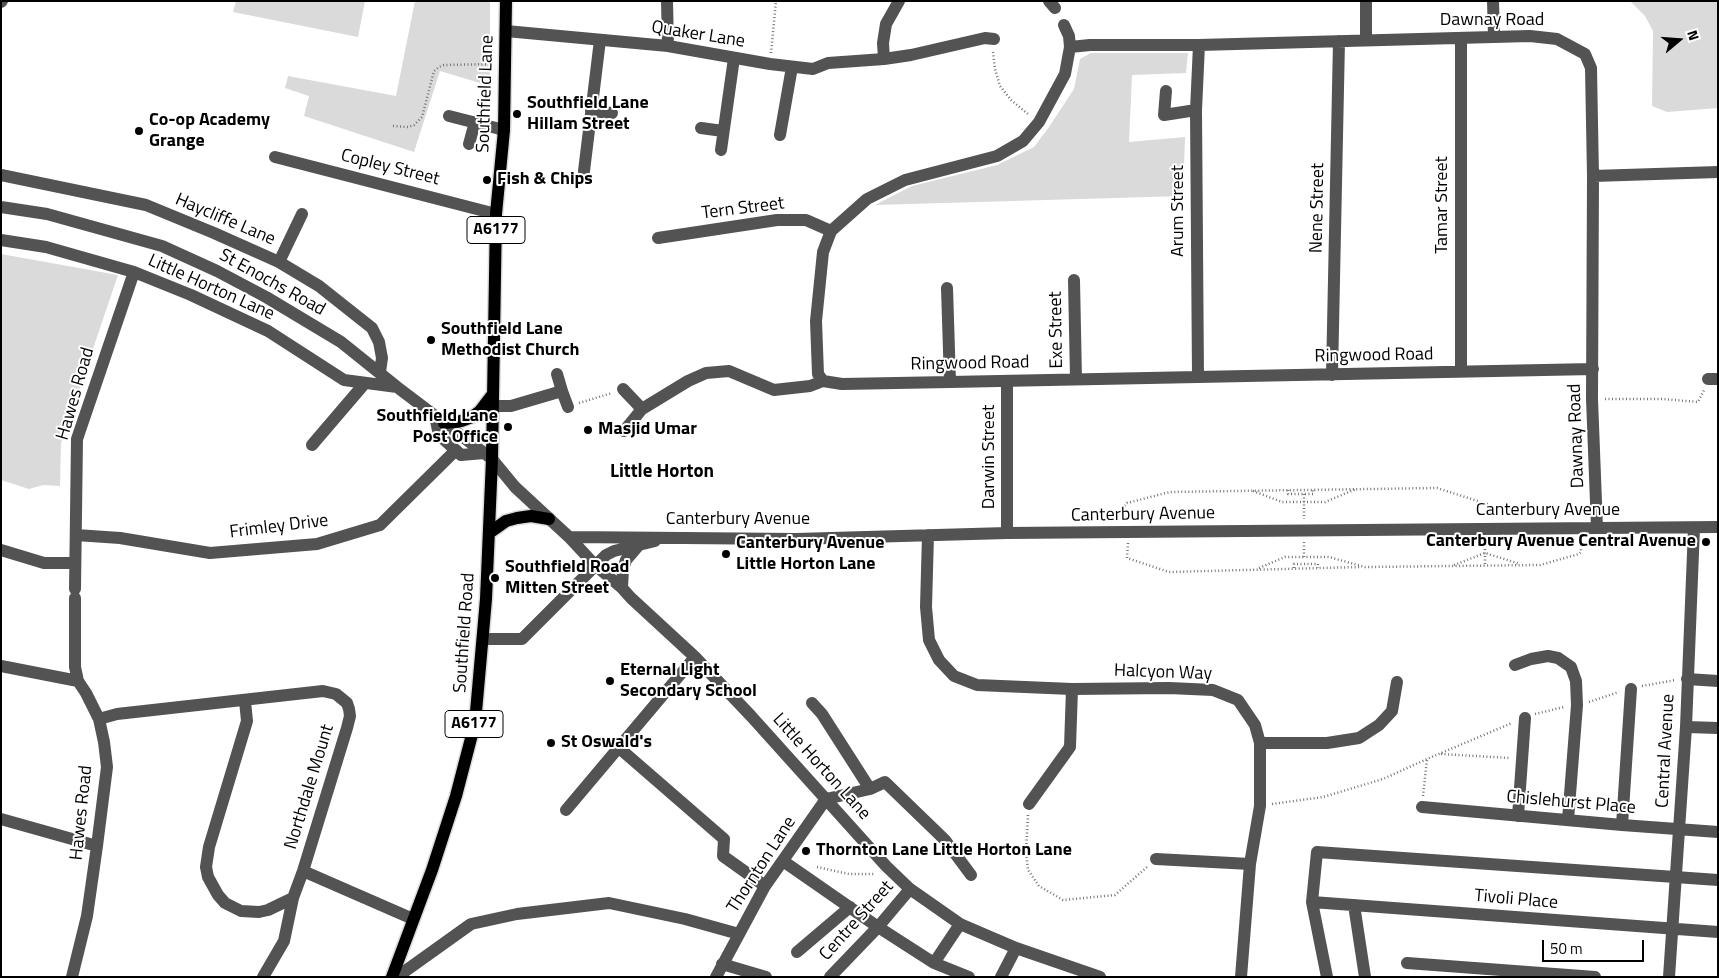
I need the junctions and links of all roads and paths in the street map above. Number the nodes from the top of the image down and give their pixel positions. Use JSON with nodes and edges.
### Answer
{"nodes":[{"id":1,"x":506,"y":1,"type":"edge"},
{"id":2,"x":667,"y":1,"type":"edge"},
{"id":3,"x":776,"y":1,"type":"edge"},
{"id":4,"x":899,"y":1,"type":"edge"},
{"id":5,"x":1366,"y":1,"type":"edge"},
{"id":6,"x":1493,"y":1,"type":"edge"},
{"id":7,"x":1064,"y":25,"type":"dead end"},
{"id":8,"x":506,"y":31,"type":"junction"},
{"id":9,"x":1494,"y":36,"type":"junction"},
{"id":10,"x":1461,"y":38,"type":"junction"},
{"id":11,"x":994,"y":39,"type":"joint"},
{"id":12,"x":600,"y":40,"type":"junction"},
{"id":13,"x":1366,"y":40,"type":"junction"},
{"id":14,"x":1339,"y":41,"type":"junction"},
{"id":15,"x":668,"y":46,"type":"junction"},
{"id":16,"x":1199,"y":46,"type":"junction"},
{"id":17,"x":1070,"y":47,"type":"junction"},
{"id":18,"x":734,"y":58,"type":"junction"},
{"id":19,"x":884,"y":59,"type":"junction"},
{"id":20,"x":770,"y":64,"type":"junction"},
{"id":21,"x":792,"y":67,"type":"junction"},
{"id":22,"x":505,"y":78,"type":"junction"},
{"id":23,"x":1166,"y":91,"type":"dead end"},
{"id":24,"x":1196,"y":110,"type":"junction"},
{"id":25,"x":591,"y":111,"type":"junction"},
{"id":26,"x":612,"y":113,"type":"dead end"},
{"id":27,"x":449,"y":116,"type":"dead end"},
{"id":28,"x":475,"y":122,"type":"junction"},
{"id":29,"x":1039,"y":122,"type":"junction"},
{"id":30,"x":393,"y":126,"type":"dead end"},
{"id":31,"x":700,"y":128,"type":"dead end"},
{"id":32,"x":504,"y":130,"type":"junction"},
{"id":33,"x":724,"y":132,"type":"junction"},
{"id":34,"x":780,"y":135,"type":"dead end"},
{"id":35,"x":469,"y":144,"type":"dead end"},
{"id":36,"x":721,"y":150,"type":"dead end"},
{"id":37,"x":275,"y":157,"type":"dead end"},
{"id":38,"x":584,"y":170,"type":"dead end"},
{"id":39,"x":1718,"y":172,"type":"edge"},
{"id":40,"x":1,"y":175,"type":"edge"},
{"id":41,"x":1593,"y":176,"type":"junction"},
{"id":42,"x":1,"y":207,"type":"edge"},
{"id":43,"x":302,"y":214,"type":"dead end"},
{"id":44,"x":496,"y":214,"type":"junction"},
{"id":45,"x":831,"y":231,"type":"junction"},
{"id":46,"x":658,"y":238,"type":"dead end"},
{"id":47,"x":1,"y":240,"type":"edge"},
{"id":48,"x":280,"y":262,"type":"junction"},
{"id":49,"x":134,"y":272,"type":"junction"},
{"id":50,"x":1074,"y":280,"type":"dead end"},
{"id":51,"x":947,"y":288,"type":"dead end"},
{"id":52,"x":1593,"y":369,"type":"junction"},
{"id":53,"x":380,"y":372,"type":"junction"},
{"id":54,"x":1461,"y":372,"type":"junction"},
{"id":55,"x":557,"y":374,"type":"dead end"},
{"id":56,"x":1332,"y":375,"type":"junction"},
{"id":57,"x":1198,"y":377,"type":"junction"},
{"id":58,"x":1076,"y":379,"type":"junction"},
{"id":59,"x":1713,"y":379,"type":"edge"},
{"id":60,"x":823,"y":381,"type":"junction"},
{"id":61,"x":1008,"y":381,"type":"junction"},
{"id":62,"x":950,"y":382,"type":"junction"},
{"id":63,"x":364,"y":383,"type":"junction"},
{"id":64,"x":397,"y":387,"type":"junction"},
{"id":65,"x":623,"y":389,"type":"joint"},
{"id":66,"x":562,"y":391,"type":"junction"},
{"id":67,"x":1592,"y":399,"type":"junction"},
{"id":68,"x":493,"y":400,"type":"junction"},
{"id":69,"x":568,"y":407,"type":"joint"},
{"id":70,"x":642,"y":409,"type":"junction"},
{"id":71,"x":440,"y":419,"type":"junction"},
{"id":72,"x":624,"y":431,"type":"dead end"},
{"id":73,"x":312,"y":445,"type":"dead end"},
{"id":74,"x":456,"y":450,"type":"junction"},
{"id":75,"x":488,"y":456,"type":"junction"},
{"id":76,"x":1357,"y":488,"type":"junction"},
{"id":77,"x":1313,"y":489,"type":"junction"},
{"id":78,"x":1288,"y":490,"type":"junction"},
{"id":79,"x":1252,"y":491,"type":"junction"},
{"id":80,"x":1304,"y":494,"type":"junction"},
{"id":81,"x":1303,"y":502,"type":"junction"},
{"id":82,"x":549,"y":519,"type":"junction"},
{"id":83,"x":1718,"y":526,"type":"edge"},
{"id":84,"x":1582,"y":528,"type":"junction"},
{"id":85,"x":1597,"y":528,"type":"junction"},
{"id":86,"x":1694,"y":528,"type":"junction"},
{"id":87,"x":1491,"y":529,"type":"junction"},
{"id":88,"x":1304,"y":531,"type":"junction"},
{"id":89,"x":1126,"y":532,"type":"junction"},
{"id":90,"x":489,"y":533,"type":"junction"},
{"id":91,"x":1007,"y":534,"type":"junction"},
{"id":92,"x":76,"y":535,"type":"junction"},
{"id":93,"x":928,"y":535,"type":"junction"},
{"id":94,"x":569,"y":537,"type":"junction"},
{"id":95,"x":670,"y":537,"type":"junction"},
{"id":96,"x":638,"y":546,"type":"junction"},
{"id":97,"x":1,"y":550,"type":"edge"},
{"id":98,"x":1485,"y":553,"type":"junction"},
{"id":99,"x":1304,"y":558,"type":"junction"},
{"id":100,"x":1309,"y":558,"type":"junction"},
{"id":101,"x":75,"y":563,"type":"junction"},
{"id":102,"x":1309,"y":564,"type":"junction"},
{"id":103,"x":596,"y":565,"type":"junction"},
{"id":104,"x":1524,"y":565,"type":"junction"},
{"id":105,"x":1450,"y":566,"type":"junction"},
{"id":106,"x":1485,"y":566,"type":"junction"},
{"id":107,"x":1366,"y":567,"type":"junction"},
{"id":108,"x":1294,"y":568,"type":"junction"},
{"id":109,"x":1318,"y":568,"type":"junction"},
{"id":110,"x":1258,"y":569,"type":"junction"},
{"id":111,"x":622,"y":588,"type":"junction"},
{"id":112,"x":483,"y":639,"type":"junction"},
{"id":113,"x":695,"y":657,"type":"junction"},
{"id":114,"x":1515,"y":665,"type":"dead end"},
{"id":115,"x":1,"y":666,"type":"edge"},
{"id":116,"x":1687,"y":679,"type":"junction"},
{"id":117,"x":78,"y":681,"type":"junction"},
{"id":118,"x":1718,"y":681,"type":"edge"},
{"id":119,"x":1397,"y":682,"type":"dead end"},
{"id":120,"x":1072,"y":689,"type":"junction"},
{"id":121,"x":1631,"y":689,"type":"junction"},
{"id":122,"x":245,"y":700,"type":"junction"},
{"id":123,"x":812,"y":703,"type":"dead end"},
{"id":124,"x":1577,"y":705,"type":"junction"},
{"id":125,"x":1524,"y":718,"type":"junction"},
{"id":126,"x":98,"y":719,"type":"junction"},
{"id":127,"x":1686,"y":726,"type":"junction"},
{"id":128,"x":1718,"y":728,"type":"edge"},
{"id":129,"x":1260,"y":743,"type":"junction"},
{"id":130,"x":618,"y":747,"type":"junction"},
{"id":131,"x":1440,"y":754,"type":"junction"},
{"id":132,"x":1427,"y":759,"type":"junction"},
{"id":133,"x":1522,"y":759,"type":"junction"},
{"id":134,"x":870,"y":789,"type":"junction"},
{"id":135,"x":826,"y":799,"type":"junction"},
{"id":136,"x":1029,"y":804,"type":"joint"},
{"id":137,"x":1260,"y":806,"type":"junction"},
{"id":138,"x":1422,"y":807,"type":"joint"},
{"id":139,"x":566,"y":810,"type":"dead end"},
{"id":140,"x":1518,"y":816,"type":"junction"},
{"id":141,"x":1,"y":819,"type":"edge"},
{"id":142,"x":1568,"y":820,"type":"junction"},
{"id":143,"x":1622,"y":825,"type":"junction"},
{"id":144,"x":1680,"y":829,"type":"junction"},
{"id":145,"x":1718,"y":832,"type":"edge"},
{"id":146,"x":97,"y":846,"type":"junction"},
{"id":147,"x":1156,"y":860,"type":"joint"},
{"id":148,"x":783,"y":861,"type":"junction"},
{"id":149,"x":1250,"y":864,"type":"junction"},
{"id":150,"x":811,"y":866,"type":"dead end"},
{"id":151,"x":886,"y":866,"type":"junction"},
{"id":152,"x":303,"y":871,"type":"junction"},
{"id":153,"x":971,"y":875,"type":"dead end"},
{"id":154,"x":1675,"y":878,"type":"junction"},
{"id":155,"x":1718,"y":880,"type":"edge"},
{"id":156,"x":765,"y":886,"type":"junction"},
{"id":157,"x":910,"y":889,"type":"junction"},
{"id":158,"x":292,"y":898,"type":"junction"},
{"id":159,"x":1312,"y":902,"type":"junction"},
{"id":160,"x":1354,"y":904,"type":"junction"},
{"id":161,"x":850,"y":907,"type":"junction"},
{"id":162,"x":413,"y":920,"type":"junction"},
{"id":163,"x":960,"y":924,"type":"junction"},
{"id":164,"x":878,"y":927,"type":"junction"},
{"id":165,"x":1672,"y":930,"type":"junction"},
{"id":166,"x":1718,"y":932,"type":"edge"},
{"id":167,"x":739,"y":934,"type":"junction"},
{"id":168,"x":1016,"y":948,"type":"junction"},
{"id":169,"x":797,"y":952,"type":"dead end"},
{"id":170,"x":934,"y":963,"type":"junction"},
{"id":171,"x":1407,"y":963,"type":"dead end"},
{"id":172,"x":722,"y":964,"type":"junction"},
{"id":173,"x":72,"y":977,"type":"edge"},
{"id":174,"x":263,"y":977,"type":"edge"},
{"id":175,"x":392,"y":977,"type":"edge"},
{"id":176,"x":397,"y":977,"type":"edge"},
{"id":177,"x":716,"y":977,"type":"edge"},
{"id":178,"x":766,"y":977,"type":"edge"},
{"id":179,"x":830,"y":977,"type":"edge"},
{"id":180,"x":969,"y":977,"type":"edge"},
{"id":181,"x":1001,"y":977,"type":"edge"},
{"id":182,"x":1100,"y":977,"type":"edge"},
{"id":183,"x":1240,"y":977,"type":"edge"},
{"id":184,"x":1327,"y":977,"type":"edge"},
{"id":185,"x":1365,"y":977,"type":"edge"},
{"id":186,"x":1595,"y":977,"type":"edge"},
{"id":187,"x":1669,"y":977,"type":"edge"}],
"edges":[{"from":1,"to":8,"type":"main road","name":"Southfield Lane","number":"A6177"},
{"from":2,"to":15,"type":"street"},
{"from":3,"to":20,"type":"path"},
{"from":4,"to":19,"type":"street"},
{"from":5,"to":13,"type":"street"},
{"from":6,"to":9,"type":"street"},
{"from":7,"to":17,"type":"street"},
{"from":8,"to":12,"type":"street","name":"Quaker Lane"},
{"from":8,"to":22,"type":"main road","name":"Southfield Lane","number":"A6177"},
{"from":9,"to":10,"type":"street","name":"Dawnay Road"},
{"from":9,"to":41,"type":"street","name":"Dawnay Road"},
{"from":10,"to":13,"type":"street","name":"Dawnay Road"},
{"from":10,"to":54,"type":"street","name":"Tamar Street"},
{"from":11,"to":19,"type":"street","name":"Quaker Lane"},
{"from":11,"to":29,"type":"path"},
{"from":12,"to":15,"type":"street","name":"Quaker Lane"},
{"from":12,"to":25,"type":"street"},
{"from":13,"to":14,"type":"street","name":"Dawnay Road"},
{"from":14,"to":16,"type":"street","name":"Dawnay Road"},
{"from":14,"to":56,"type":"street","name":"Nene Street"},
{"from":15,"to":18,"type":"street","name":"Quaker Lane"},
{"from":16,"to":17,"type":"street","name":"Dawnay Road"},
{"from":16,"to":24,"type":"street","name":"Arum Street"},
{"from":17,"to":29,"type":"street"},
{"from":18,"to":20,"type":"street","name":"Quaker Lane"},
{"from":18,"to":33,"type":"street"},
{"from":19,"to":21,"type":"street","name":"Quaker Lane"},
{"from":20,"to":21,"type":"street","name":"Quaker Lane"},
{"from":21,"to":34,"type":"street"},
{"from":22,"to":30,"type":"path"},
{"from":22,"to":32,"type":"main road","name":"Southfield Lane","number":"A6177"},
{"from":23,"to":24,"type":"street"},
{"from":24,"to":57,"type":"street","name":"Arum Street"},
{"from":25,"to":26,"type":"street"},
{"from":25,"to":38,"type":"street"},
{"from":27,"to":28,"type":"street"},
{"from":28,"to":32,"type":"street"},
{"from":28,"to":35,"type":"street"},
{"from":29,"to":45,"type":"street"},
{"from":31,"to":33,"type":"street"},
{"from":32,"to":44,"type":"main road","name":"Southfield Lane","number":"A6177"},
{"from":33,"to":36,"type":"street"},
{"from":37,"to":44,"type":"street","name":"Copley Street"},
{"from":39,"to":41,"type":"street"},
{"from":40,"to":48,"type":"street","name":"Haycliffe Lane"},
{"from":41,"to":52,"type":"street","name":"Dawnay Road"},
{"from":42,"to":53,"type":"street","name":"St Enochs Road"},
{"from":43,"to":48,"type":"street"},
{"from":44,"to":68,"type":"main road","name":"Southfield Lane","number":"A6177"},
{"from":45,"to":46,"type":"street","name":"Tern Street"},
{"from":45,"to":60,"type":"street"},
{"from":47,"to":49,"type":"street","name":"Little Horton Lane"},
{"from":48,"to":53,"type":"street","name":"Haycliffe Lane"},
{"from":49,"to":63,"type":"street","name":"Little Horton Lane"},
{"from":49,"to":92,"type":"street","name":"Hawes Road"},
{"from":50,"to":58,"type":"street","name":"Exe Street"},
{"from":51,"to":62,"type":"street"},
{"from":52,"to":54,"type":"street","name":"Ringwood Road"},
{"from":52,"to":67,"type":"street","name":"Dawnay Road"},
{"from":53,"to":64,"type":"street","name":"St Enochs Road"},
{"from":54,"to":56,"type":"street","name":"Ringwood Road"},
{"from":55,"to":66,"type":"street"},
{"from":56,"to":57,"type":"street","name":"Ringwood Road"},
{"from":57,"to":58,"type":"street","name":"Ringwood Road"},
{"from":58,"to":61,"type":"street","name":"Ringwood Road"},
{"from":59,"to":67,"type":"path"},
{"from":60,"to":62,"type":"street","name":"Ringwood Road"},
{"from":60,"to":70,"type":"street"},
{"from":61,"to":62,"type":"street","name":"Ringwood Road"},
{"from":61,"to":91,"type":"street","name":"Darwin Street"},
{"from":63,"to":64,"type":"street","name":"Little Horton Lane"},
{"from":63,"to":73,"type":"street"},
{"from":64,"to":71,"type":"street","name":"St Enochs Road"},
{"from":65,"to":69,"type":"path"},
{"from":65,"to":70,"type":"street"},
{"from":66,"to":68,"type":"street"},
{"from":66,"to":69,"type":"street"},
{"from":67,"to":85,"type":"street","name":"Dawnay Road"},
{"from":68,"to":71,"type":"main road"},
{"from":68,"to":75,"type":"main road","name":"Southfield Lane","number":"A6177"},
{"from":70,"to":72,"type":"street"},
{"from":71,"to":74,"type":"street"},
{"from":71,"to":75,"type":"street","name":"St Enochs Road"},
{"from":74,"to":75,"type":"street"},
{"from":74,"to":92,"type":"street","name":"Frimley Drive"},
{"from":75,"to":82,"type":"street","name":"Little Horton Lane"},
{"from":75,"to":90,"type":"main road","name":"Southfield Road","number":"A6177"},
{"from":76,"to":77,"type":"path"},
{"from":76,"to":81,"type":"path"},
{"from":76,"to":87,"type":"path"},
{"from":77,"to":78,"type":"path"},
{"from":77,"to":80,"type":"path"},
{"from":78,"to":79,"type":"path"},
{"from":78,"to":80,"type":"path"},
{"from":79,"to":81,"type":"path"},
{"from":79,"to":89,"type":"path"},
{"from":80,"to":81,"type":"path"},
{"from":81,"to":88,"type":"path"},
{"from":82,"to":90,"type":"main road"},
{"from":82,"to":94,"type":"street","name":"Little Horton Lane"},
{"from":83,"to":86,"type":"street","name":"Canterbury Avenue"},
{"from":84,"to":85,"type":"street","name":"Canterbury Avenue"},
{"from":84,"to":87,"type":"street","name":"Canterbury Avenue"},
{"from":84,"to":104,"type":"path"},
{"from":85,"to":86,"type":"street","name":"Canterbury Avenue"},
{"from":86,"to":116,"type":"street","name":"Central Avenue"},
{"from":87,"to":88,"type":"street","name":"Canterbury Avenue"},
{"from":87,"to":98,"type":"path"},
{"from":88,"to":89,"type":"street","name":"Canterbury Avenue"},
{"from":88,"to":99,"type":"path"},
{"from":89,"to":91,"type":"street","name":"Canterbury Avenue"},
{"from":89,"to":110,"type":"path"},
{"from":90,"to":112,"type":"main road","name":"Southfield Road","number":"A6177"},
{"from":91,"to":93,"type":"street","name":"Canterbury Avenue"},
{"from":92,"to":101,"type":"street","name":"Hawes Road"},
{"from":93,"to":95,"type":"street","name":"Canterbury Avenue"},
{"from":93,"to":120,"type":"street","name":"Halcyon Way"},
{"from":94,"to":95,"type":"street","name":"Canterbury Avenue"},
{"from":94,"to":103,"type":"street","name":"Little Horton Lane"},
{"from":95,"to":96,"type":"street"},
{"from":96,"to":103,"type":"street"},
{"from":96,"to":111,"type":"street"},
{"from":97,"to":101,"type":"street"},
{"from":98,"to":104,"type":"path"},
{"from":98,"to":105,"type":"path"},
{"from":98,"to":106,"type":"path"},
{"from":99,"to":100,"type":"path"},
{"from":99,"to":110,"type":"path"},
{"from":100,"to":102,"type":"path"},
{"from":100,"to":107,"type":"path"},
{"from":101,"to":117,"type":"street","name":"Hawes Road"},
{"from":102,"to":108,"type":"path"},
{"from":102,"to":109,"type":"path"},
{"from":103,"to":111,"type":"street","name":"Little Horton Lane"},
{"from":103,"to":112,"type":"street"},
{"from":104,"to":106,"type":"path"},
{"from":105,"to":106,"type":"path"},
{"from":105,"to":107,"type":"path"},
{"from":107,"to":109,"type":"path"},
{"from":108,"to":109,"type":"path"},
{"from":108,"to":110,"type":"path"},
{"from":111,"to":113,"type":"street","name":"Little Horton Lane"},
{"from":112,"to":162,"type":"main road","name":"Southfield Road","number":"A6177"},
{"from":113,"to":130,"type":"street"},
{"from":113,"to":135,"type":"street","name":"Little Horton Lane"},
{"from":114,"to":124,"type":"street"},
{"from":115,"to":117,"type":"street"},
{"from":116,"to":118,"type":"street"},
{"from":116,"to":121,"type":"path"},
{"from":116,"to":127,"type":"street","name":"Central Avenue"},
{"from":117,"to":126,"type":"street","name":"Hawes Road"},
{"from":119,"to":129,"type":"street"},
{"from":120,"to":129,"type":"street","name":"Halcyon Way"},
{"from":120,"to":136,"type":"street"},
{"from":121,"to":124,"type":"path"},
{"from":121,"to":143,"type":"street"},
{"from":122,"to":126,"type":"street","name":"Northdale Mount"},
{"from":122,"to":152,"type":"street","name":"Northdale Mount"},
{"from":122,"to":158,"type":"street"},
{"from":123,"to":134,"type":"street"},
{"from":124,"to":125,"type":"path"},
{"from":124,"to":142,"type":"street"},
{"from":125,"to":131,"type":"path"},
{"from":125,"to":133,"type":"street"},
{"from":126,"to":146,"type":"street","name":"Hawes Road"},
{"from":127,"to":128,"type":"street"},
{"from":127,"to":144,"type":"street","name":"Central Avenue"},
{"from":129,"to":137,"type":"street","name":"Halcyon Way"},
{"from":130,"to":139,"type":"street"},
{"from":130,"to":156,"type":"street"},
{"from":131,"to":132,"type":"path"},
{"from":131,"to":133,"type":"path"},
{"from":132,"to":137,"type":"path"},
{"from":132,"to":138,"type":"path"},
{"from":133,"to":140,"type":"street"},
{"from":134,"to":135,"type":"street"},
{"from":134,"to":153,"type":"street"},
{"from":135,"to":148,"type":"street","name":"Thornton Lane"},
{"from":135,"to":151,"type":"street","name":"Little Horton Lane"},
{"from":136,"to":147,"type":"path"},
{"from":137,"to":149,"type":"street","name":"Halcyon Way"},
{"from":138,"to":140,"type":"street","name":"Chislehurst Place"},
{"from":140,"to":142,"type":"street","name":"Chislehurst Place"},
{"from":141,"to":146,"type":"street"},
{"from":142,"to":143,"type":"street","name":"Chislehurst Place"},
{"from":143,"to":144,"type":"street","name":"Chislehurst Place"},
{"from":144,"to":145,"type":"street","name":"Chislehurst Place"},
{"from":144,"to":154,"type":"street","name":"Central Avenue"},
{"from":146,"to":173,"type":"street","name":"Hawes Road"},
{"from":147,"to":149,"type":"street"},
{"from":148,"to":156,"type":"street","name":"Thornton Lane"},
{"from":148,"to":161,"type":"street"},
{"from":149,"to":183,"type":"street","name":"Halcyon Way"},
{"from":150,"to":151,"type":"path"},
{"from":151,"to":157,"type":"street","name":"Little Horton Lane"},
{"from":152,"to":158,"type":"street","name":"Northdale Mount"},
{"from":152,"to":162,"type":"street"},
{"from":154,"to":155,"type":"street"},
{"from":154,"to":159,"type":"street"},
{"from":154,"to":165,"type":"street","name":"Central Avenue"},
{"from":156,"to":167,"type":"street","name":"Thornton Lane"},
{"from":157,"to":163,"type":"street","name":"Little Horton Lane"},
{"from":157,"to":164,"type":"street","name":"Centre Street"},
{"from":158,"to":174,"type":"street","name":"Northdale Mount"},
{"from":159,"to":160,"type":"street","name":"Tivoli Place"},
{"from":159,"to":184,"type":"street"},
{"from":160,"to":165,"type":"street","name":"Tivoli Place"},
{"from":160,"to":185,"type":"street"},
{"from":161,"to":164,"type":"street"},
{"from":161,"to":169,"type":"street"},
{"from":162,"to":175,"type":"main road","name":"Southfield Road","number":"A6177"},
{"from":163,"to":168,"type":"street","name":"Little Horton Lane"},
{"from":163,"to":170,"type":"street"},
{"from":164,"to":170,"type":"street"},
{"from":164,"to":179,"type":"street","name":"Centre Street"},
{"from":165,"to":166,"type":"street","name":"Tivoli Place"},
{"from":165,"to":187,"type":"street","name":"Central Avenue"},
{"from":167,"to":172,"type":"street","name":"Thornton Lane"},
{"from":167,"to":176,"type":"street"},
{"from":168,"to":181,"type":"street"},
{"from":168,"to":182,"type":"street","name":"Little Horton Lane"},
{"from":170,"to":180,"type":"street"},
{"from":171,"to":186,"type":"street"},
{"from":172,"to":177,"type":"street","name":"Thornton Lane"},
{"from":172,"to":178,"type":"street"}]}
